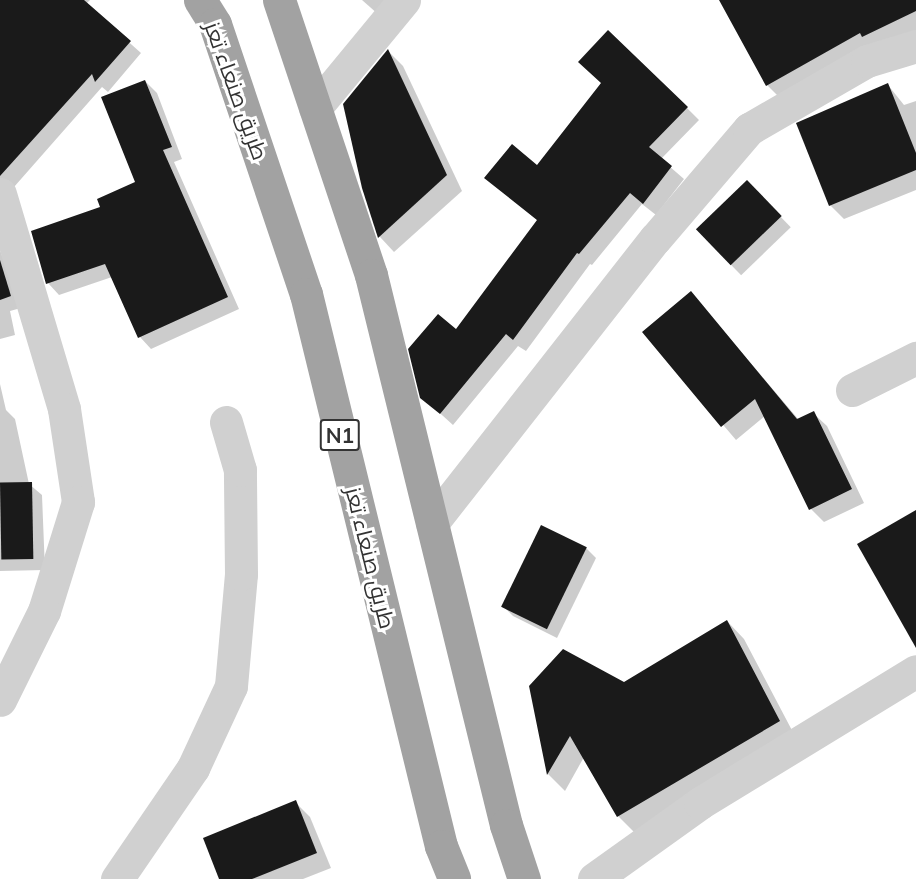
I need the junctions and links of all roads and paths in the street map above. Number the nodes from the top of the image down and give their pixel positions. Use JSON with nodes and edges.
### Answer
{"nodes":[{"id":1,"x":200,"y":0,"type":"edge"},
{"id":2,"x":279,"y":0,"type":"edge"},
{"id":3,"x":404,"y":0,"type":"edge"},
{"id":4,"x":916,"y":46,"type":"edge"},
{"id":5,"x":315,"y":108,"type":"junction"},
{"id":6,"x":0,"y":194,"type":"edge"},
{"id":7,"x":916,"y":358,"type":"edge"},
{"id":8,"x":852,"y":390,"type":"dead end"},
{"id":9,"x":226,"y":422,"type":"dead end"},
{"id":10,"x":432,"y":523,"type":"junction"},
{"id":11,"x":916,"y":671,"type":"edge"},
{"id":12,"x":0,"y":700,"type":"edge"},
{"id":13,"x":117,"y":879,"type":"edge"},
{"id":14,"x":454,"y":879,"type":"edge"},
{"id":15,"x":524,"y":879,"type":"edge"},
{"id":16,"x":594,"y":879,"type":"edge"}],
"edges":[{"from":1,"to":14,"type":"highway","name":"طريق صنعاء تعز","number":"N1"},
{"from":2,"to":5,"type":"highway"},
{"from":3,"to":5,"type":"street"},
{"from":4,"to":10,"type":"street"},
{"from":5,"to":10,"type":"highway"},
{"from":6,"to":12,"type":"street"},
{"from":7,"to":8,"type":"street"},
{"from":9,"to":13,"type":"street"},
{"from":10,"to":15,"type":"highway"},
{"from":11,"to":16,"type":"street"}]}
